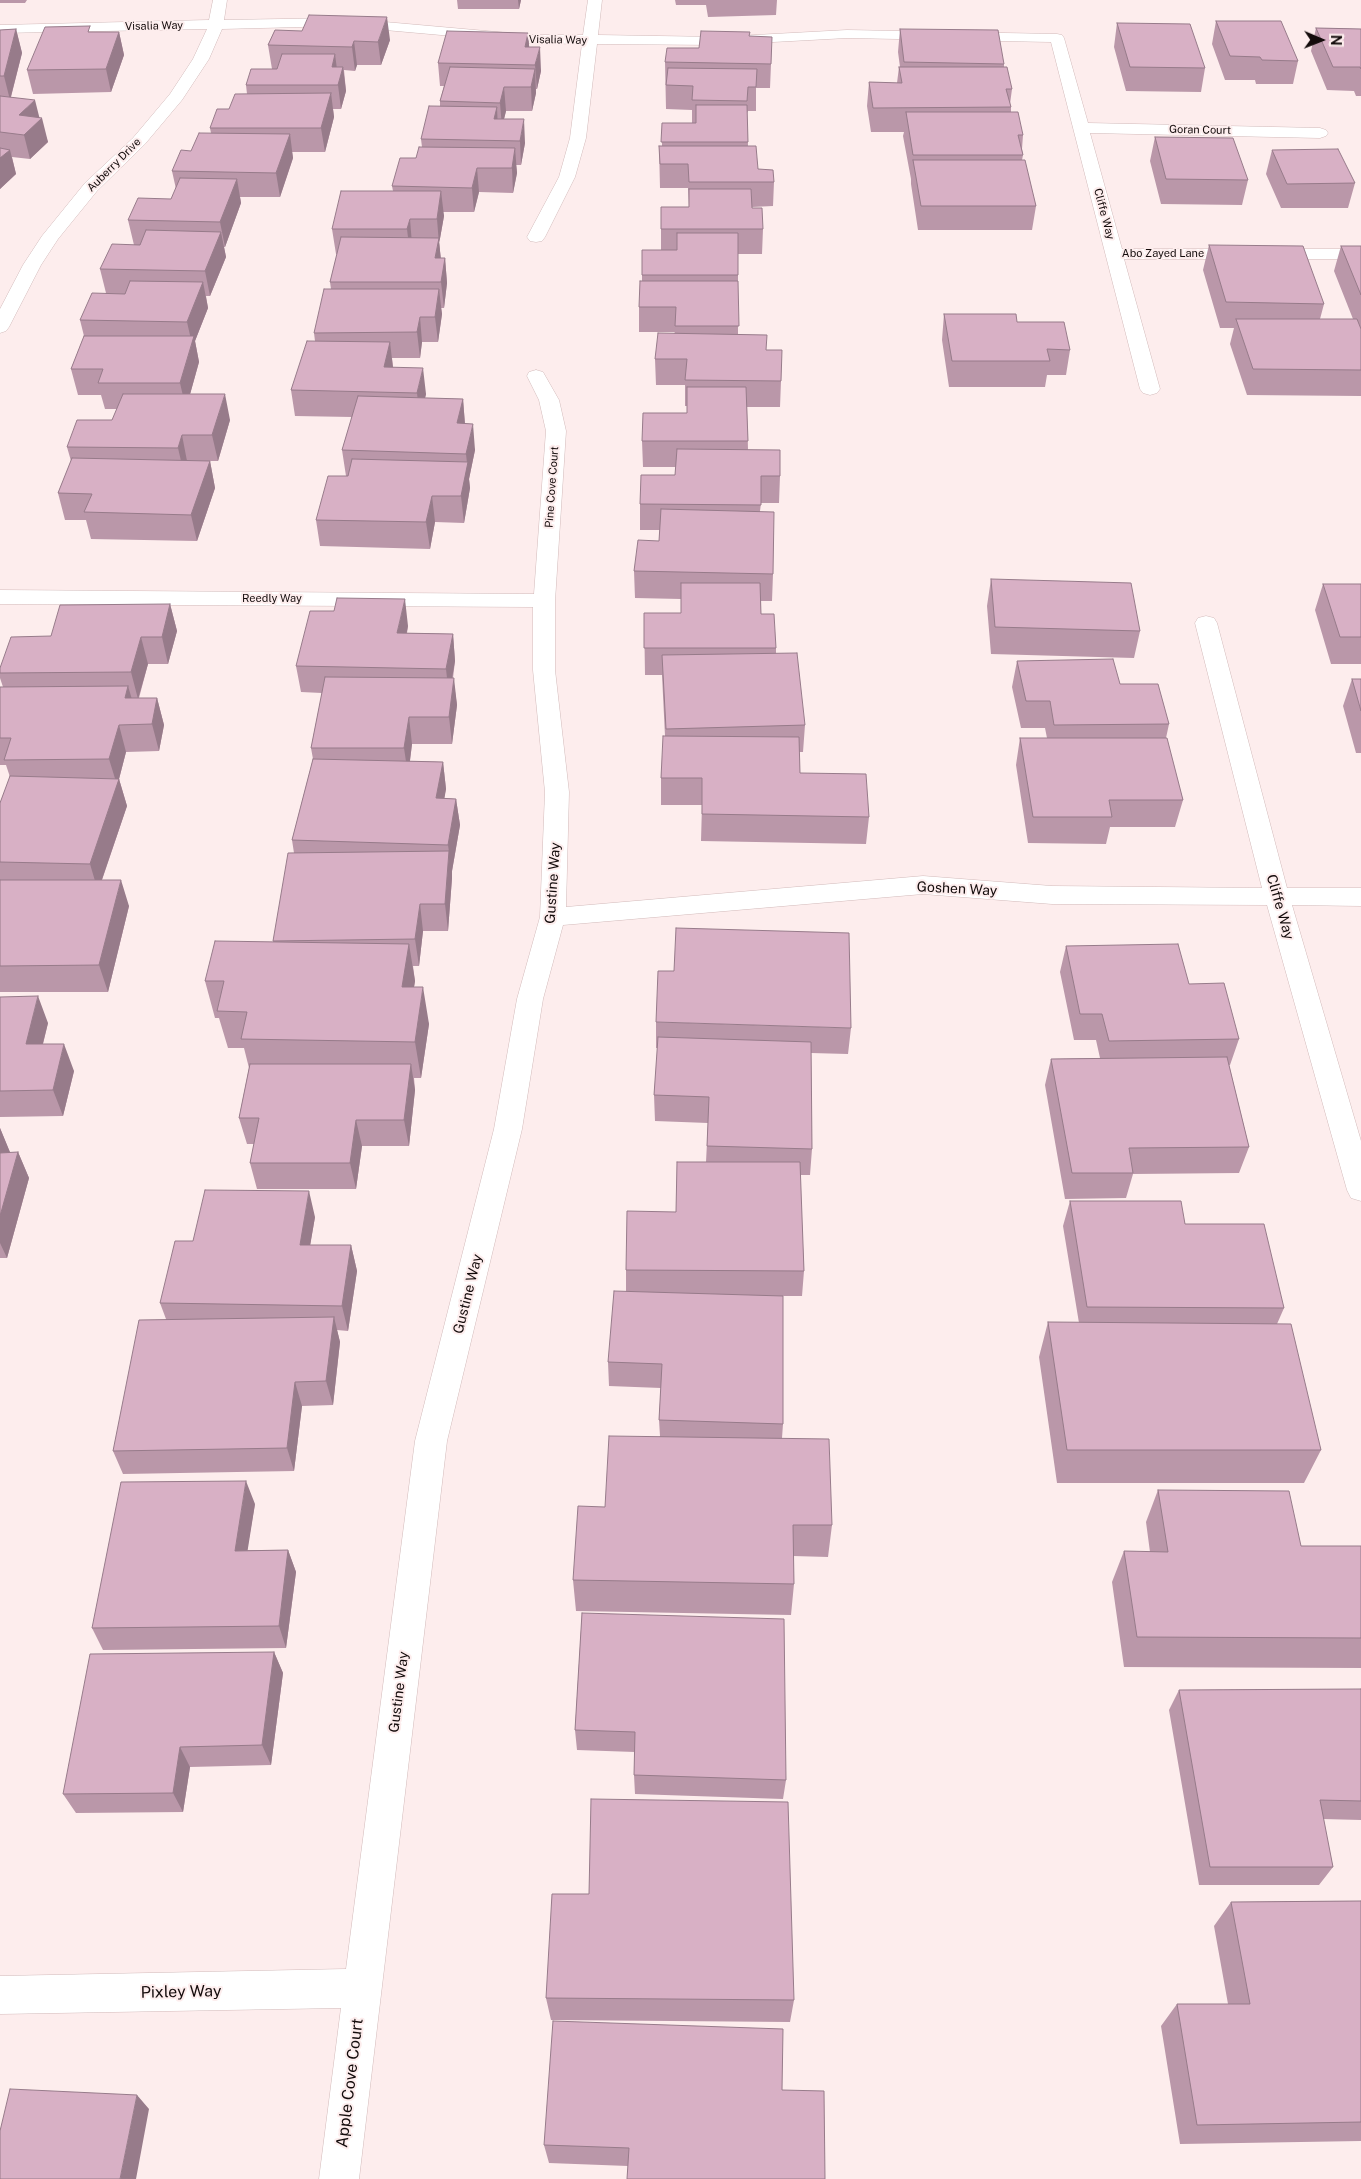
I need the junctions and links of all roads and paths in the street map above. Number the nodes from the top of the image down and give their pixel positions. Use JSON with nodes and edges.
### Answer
{"nodes":[{"id":1,"x":220,"y":0,"type":"edge"},
{"id":2,"x":595,"y":0,"type":"edge"},
{"id":3,"x":216,"y":25,"type":"junction"},
{"id":4,"x":0,"y":29,"type":"edge"},
{"id":5,"x":1057,"y":38,"type":"joint"},
{"id":6,"x":591,"y":40,"type":"junction"},
{"id":7,"x":1081,"y":128,"type":"junction"},
{"id":8,"x":1320,"y":133,"type":"dead end"},
{"id":9,"x":536,"y":238,"type":"dead end"},
{"id":10,"x":1114,"y":254,"type":"junction"},
{"id":11,"x":1361,"y":254,"type":"edge"},
{"id":12,"x":0,"y":327,"type":"edge"},
{"id":13,"x":536,"y":376,"type":"dead end"},
{"id":14,"x":1150,"y":390,"type":"dead end"},
{"id":15,"x":0,"y":597,"type":"edge"},
{"id":16,"x":544,"y":602,"type":"junction"},
{"id":17,"x":1206,"y":624,"type":"dead end"},
{"id":18,"x":1277,"y":896,"type":"junction"},
{"id":19,"x":1361,"y":897,"type":"edge"},
{"id":20,"x":553,"y":917,"type":"junction"},
{"id":21,"x":1361,"y":1190,"type":"edge"},
{"id":22,"x":362,"y":1988,"type":"junction"},
{"id":23,"x":0,"y":1995,"type":"edge"},
{"id":24,"x":339,"y":2179,"type":"edge"}],
"edges":[{"from":1,"to":3,"type":"street","name":"Auberry Drive"},
{"from":2,"to":6,"type":"street"},
{"from":3,"to":4,"type":"street","name":"Visalia Way"},
{"from":3,"to":6,"type":"street","name":"Visalia Way"},
{"from":3,"to":12,"type":"street","name":"Auberry Drive"},
{"from":5,"to":6,"type":"street","name":"Visalia Way"},
{"from":5,"to":7,"type":"street","name":"Cliffe Way"},
{"from":6,"to":9,"type":"street"},
{"from":7,"to":8,"type":"street","name":"Goran Court"},
{"from":7,"to":10,"type":"street","name":"Cliffe Way"},
{"from":10,"to":11,"type":"street","name":"Abo Zayed Lane"},
{"from":10,"to":14,"type":"street","name":"Cliffe Way"},
{"from":13,"to":16,"type":"street","name":"Pine Cove Court"},
{"from":15,"to":16,"type":"street","name":"Reedly Way"},
{"from":16,"to":20,"type":"street","name":"Gustine Way"},
{"from":17,"to":18,"type":"street","name":"Cliffe Way"},
{"from":18,"to":19,"type":"street","name":"Goshen Way"},
{"from":18,"to":20,"type":"street","name":"Goshen Way"},
{"from":18,"to":21,"type":"street","name":"Cliffe Way"},
{"from":20,"to":22,"type":"street","name":"Gustine Way"},
{"from":22,"to":23,"type":"street","name":"Pixley Way"},
{"from":22,"to":24,"type":"street","name":"Apple Cove Court"}]}
